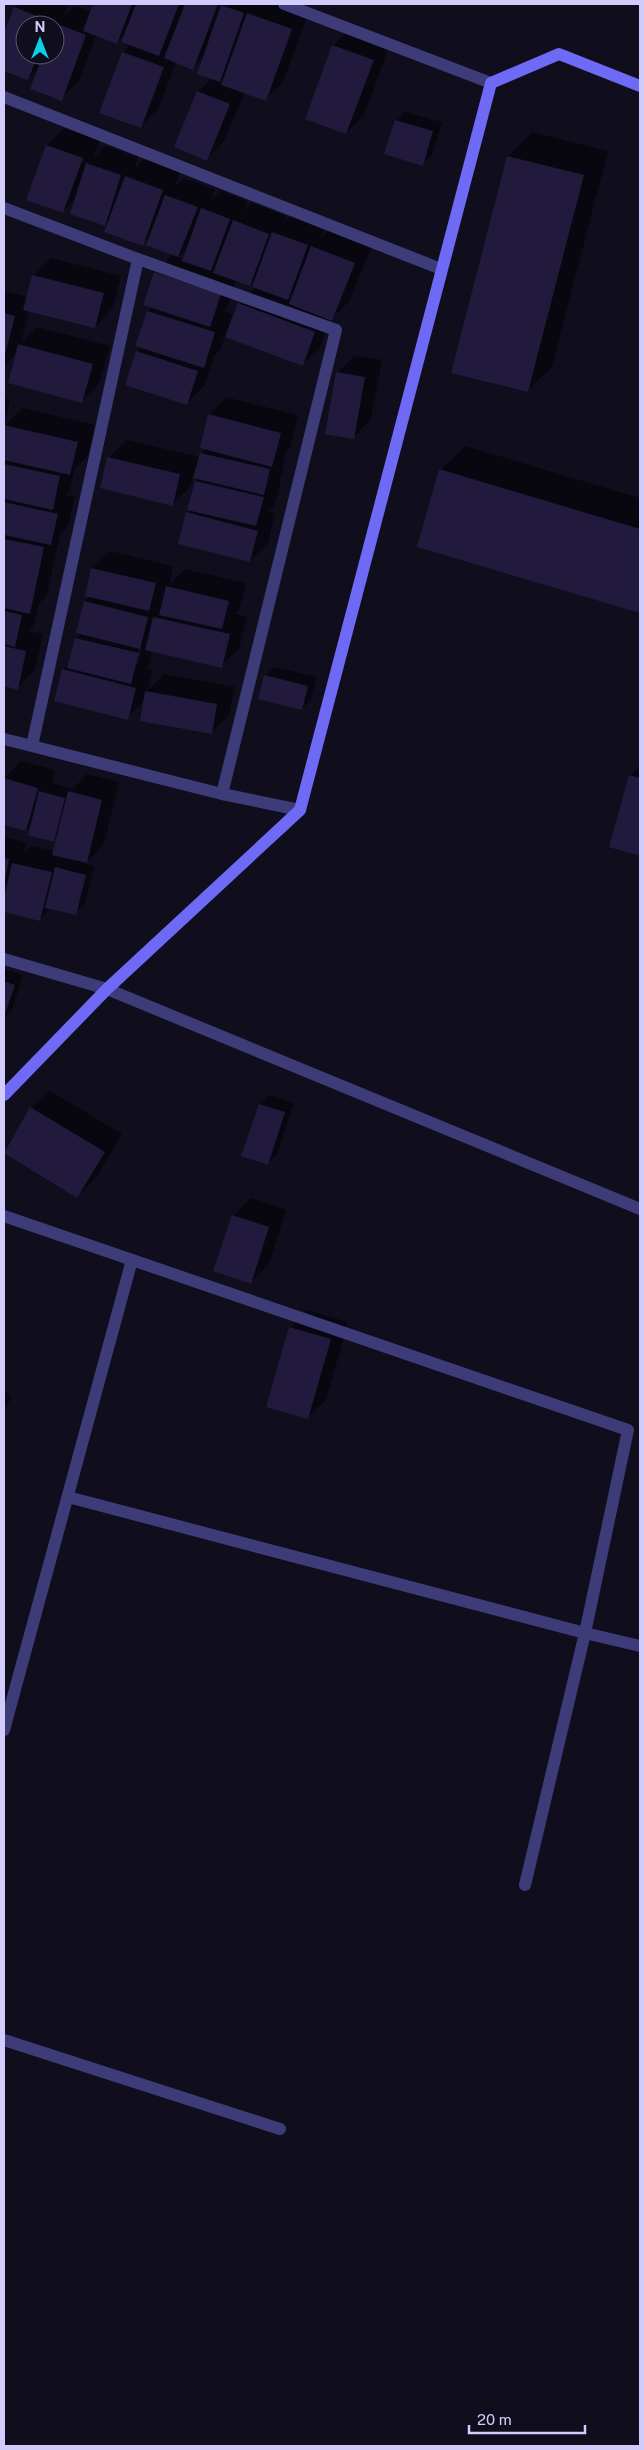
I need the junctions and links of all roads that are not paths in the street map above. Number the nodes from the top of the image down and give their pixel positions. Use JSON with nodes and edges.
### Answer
{"nodes":[{"id":1,"x":284,"y":4,"type":"edge"},
{"id":2,"x":491,"y":83,"type":"junction"},
{"id":3,"x":640,"y":86,"type":"edge"},
{"id":4,"x":4,"y":97,"type":"edge"},
{"id":5,"x":4,"y":208,"type":"edge"},
{"id":6,"x":138,"y":259,"type":"junction"},
{"id":7,"x":441,"y":269,"type":"junction"},
{"id":8,"x":4,"y":739,"type":"edge"},
{"id":9,"x":32,"y":746,"type":"junction"},
{"id":10,"x":222,"y":794,"type":"junction"},
{"id":11,"x":300,"y":810,"type":"junction"},
{"id":12,"x":4,"y":959,"type":"edge"},
{"id":13,"x":107,"y":989,"type":"junction"},
{"id":14,"x":4,"y":1096,"type":"edge"},
{"id":15,"x":640,"y":1209,"type":"edge"},
{"id":16,"x":4,"y":1216,"type":"edge"},
{"id":17,"x":132,"y":1260,"type":"junction"},
{"id":18,"x":68,"y":1497,"type":"junction"},
{"id":19,"x":585,"y":1633,"type":"junction"},
{"id":20,"x":640,"y":1646,"type":"edge"},
{"id":21,"x":4,"y":1730,"type":"edge"},
{"id":22,"x":525,"y":1885,"type":"dead end"},
{"id":23,"x":4,"y":2040,"type":"edge"},
{"id":24,"x":280,"y":2129,"type":"dead end"}],
"edges":[{"from":1,"to":2,"type":"street"},
{"from":2,"to":3,"type":"main road"},
{"from":2,"to":7,"type":"main road"},
{"from":4,"to":7,"type":"street"},
{"from":5,"to":6,"type":"street"},
{"from":6,"to":9,"type":"street"},
{"from":6,"to":10,"type":"street"},
{"from":7,"to":11,"type":"main road"},
{"from":8,"to":9,"type":"street"},
{"from":9,"to":10,"type":"street"},
{"from":10,"to":11,"type":"street"},
{"from":11,"to":13,"type":"main road"},
{"from":12,"to":13,"type":"street"},
{"from":13,"to":14,"type":"main road"},
{"from":13,"to":15,"type":"street"},
{"from":16,"to":17,"type":"street"},
{"from":17,"to":18,"type":"street"},
{"from":17,"to":19,"type":"street"},
{"from":18,"to":19,"type":"street"},
{"from":18,"to":21,"type":"street"},
{"from":19,"to":20,"type":"street"},
{"from":19,"to":22,"type":"street"},
{"from":23,"to":24,"type":"street"}]}
